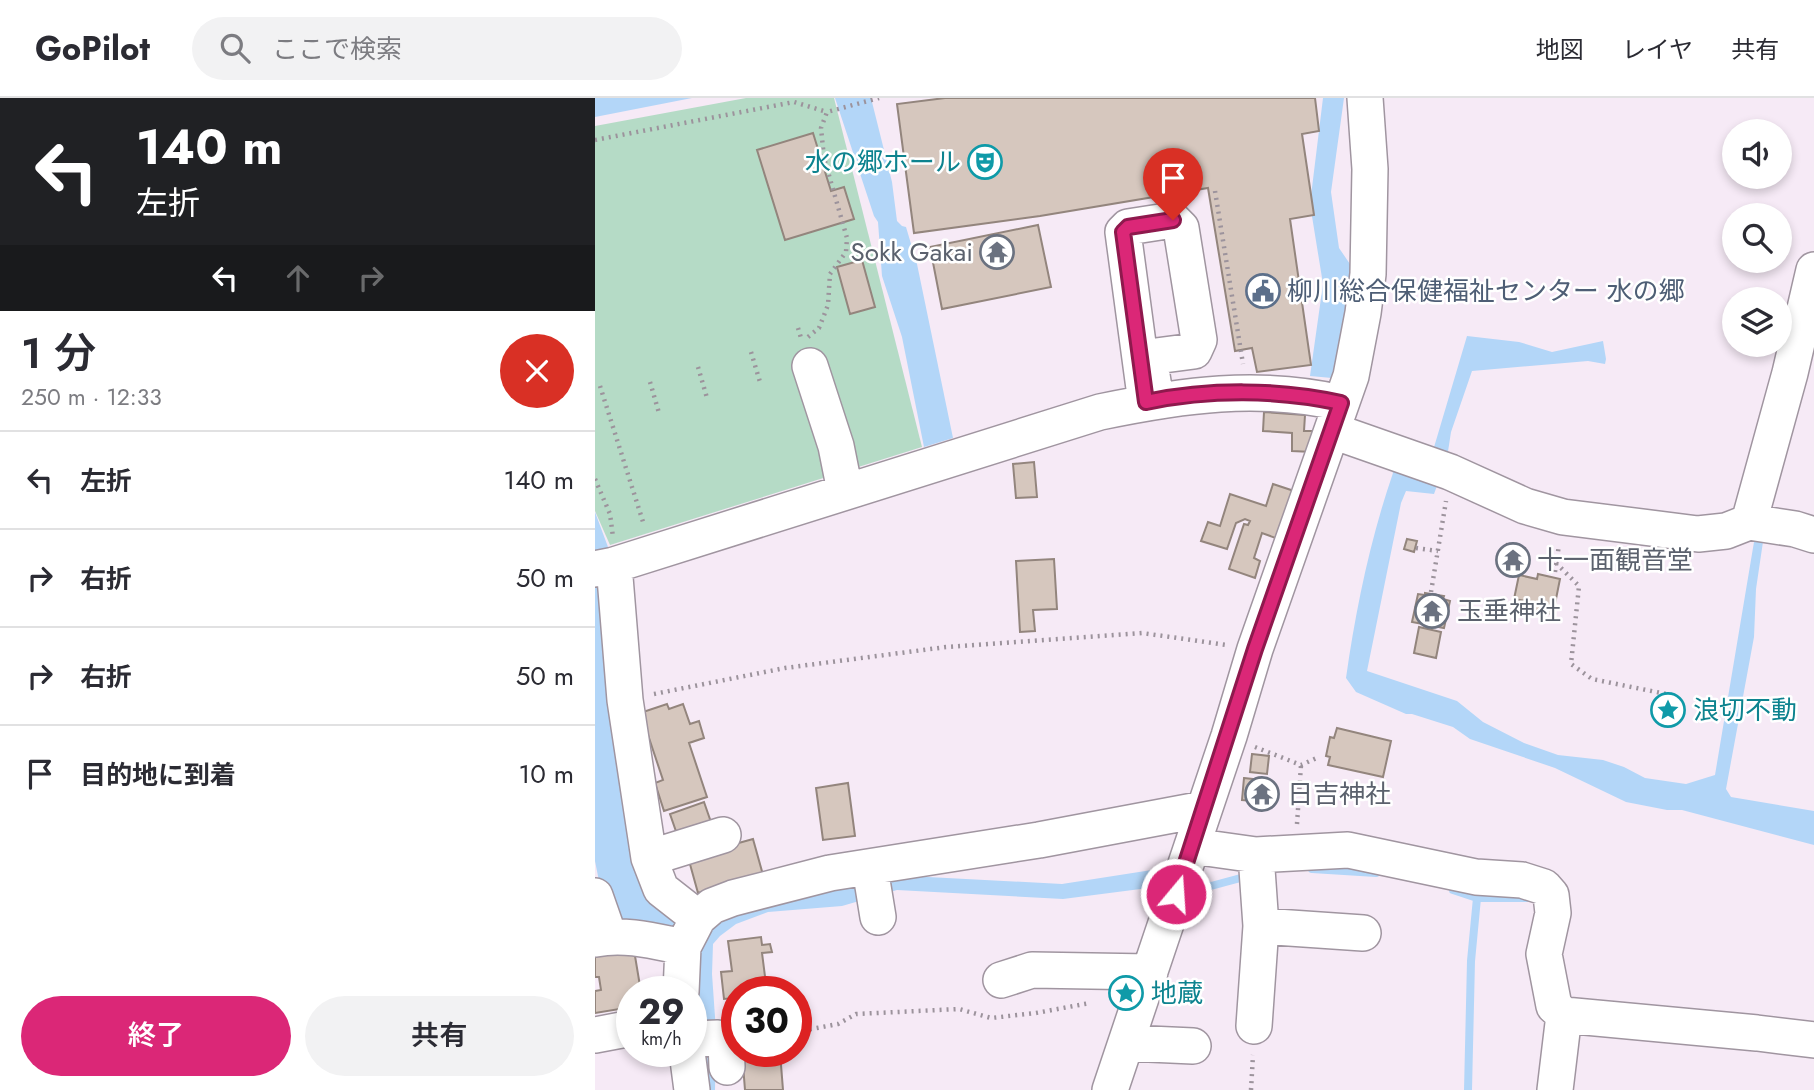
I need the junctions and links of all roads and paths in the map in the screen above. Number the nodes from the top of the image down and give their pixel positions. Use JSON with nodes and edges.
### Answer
{"nodes":[{"id":1,"x":879,"y":98,"type":"edge"},
{"id":2,"x":1365,"y":98,"type":"edge"},
{"id":3,"x":827,"y":112,"type":"junction"},
{"id":4,"x":595,"y":140,"type":"edge"},
{"id":5,"x":1215,"y":191,"type":"dead end"},
{"id":6,"x":1814,"y":270,"type":"edge"},
{"id":7,"x":751,"y":352,"type":"dead end"},
{"id":8,"x":806,"y":354,"type":"joint"},
{"id":9,"x":698,"y":367,"type":"dead end"},
{"id":10,"x":650,"y":382,"type":"dead end"},
{"id":11,"x":760,"y":382,"type":"dead end"},
{"id":12,"x":600,"y":386,"type":"dead end"},
{"id":13,"x":1248,"y":393,"type":"junction"},
{"id":14,"x":707,"y":398,"type":"dead end"},
{"id":15,"x":1151,"y":401,"type":"junction"},
{"id":16,"x":659,"y":413,"type":"dead end"},
{"id":17,"x":1337,"y":417,"type":"junction"},
{"id":18,"x":1450,"y":472,"type":"junction"},
{"id":19,"x":595,"y":479,"type":"edge"},
{"id":20,"x":845,"y":491,"type":"junction"},
{"id":21,"x":1749,"y":522,"type":"junction"},
{"id":22,"x":1814,"y":535,"type":"edge"},
{"id":23,"x":1416,"y":548,"type":"dead end"},
{"id":24,"x":1438,"y":551,"type":"junction"},
{"id":25,"x":653,"y":552,"type":"junction"},
{"id":26,"x":1556,"y":563,"type":"dead end"},
{"id":27,"x":604,"y":567,"type":"edge"},
{"id":28,"x":1431,"y":592,"type":"dead end"},
{"id":29,"x":1255,"y":649,"type":"junction"},
{"id":30,"x":1671,"y":695,"type":"dead end"},
{"id":31,"x":625,"y":700,"type":"junction"},
{"id":32,"x":1229,"y":736,"type":"junction"},
{"id":33,"x":1319,"y":757,"type":"dead end"},
{"id":34,"x":1301,"y":765,"type":"junction"},
{"id":35,"x":1204,"y":809,"type":"junction"},
{"id":36,"x":723,"y":835,"type":"dead end"},
{"id":37,"x":1294,"y":853,"type":"junction"},
{"id":38,"x":649,"y":858,"type":"junction"},
{"id":39,"x":1257,"y":866,"type":"junction"},
{"id":40,"x":1184,"y":870,"type":"junction"},
{"id":41,"x":870,"y":871,"type":"junction"},
{"id":42,"x":595,"y":896,"type":"edge"},
{"id":43,"x":877,"y":913,"type":"dead end"},
{"id":44,"x":1261,"y":926,"type":"junction"},
{"id":45,"x":691,"y":933,"type":"junction"},
{"id":46,"x":1363,"y":933,"type":"dead end"},
{"id":47,"x":602,"y":937,"type":"edge"},
{"id":48,"x":1150,"y":972,"type":"junction"},
{"id":49,"x":684,"y":976,"type":"edge"},
{"id":50,"x":1001,"y":981,"type":"dead end"},
{"id":51,"x":1094,"y":1002,"type":"dead end"},
{"id":52,"x":1564,"y":1015,"type":"junction"},
{"id":53,"x":812,"y":1029,"type":"edge"},
{"id":54,"x":1259,"y":1029,"type":"joint"},
{"id":55,"x":616,"y":1031,"type":"edge"},
{"id":56,"x":595,"y":1035,"type":"edge"},
{"id":57,"x":1814,"y":1040,"type":"edge"},
{"id":58,"x":1127,"y":1043,"type":"junction"},
{"id":59,"x":1193,"y":1046,"type":"dead end"},
{"id":60,"x":699,"y":1067,"type":"edge"},
{"id":61,"x":692,"y":1090,"type":"edge"},
{"id":62,"x":1110,"y":1090,"type":"edge"},
{"id":63,"x":1251,"y":1090,"type":"edge"},
{"id":64,"x":1555,"y":1090,"type":"edge"}],
"edges":[{"from":1,"to":3,"type":"path"},
{"from":2,"to":17,"type":"street"},
{"from":3,"to":4,"type":"path"},
{"from":3,"to":8,"type":"path"},
{"from":5,"to":13,"type":"path"},
{"from":6,"to":21,"type":"street"},
{"from":7,"to":11,"type":"path"},
{"from":8,"to":20,"type":"street"},
{"from":9,"to":14,"type":"path"},
{"from":10,"to":16,"type":"path"},
{"from":12,"to":25,"type":"path"},
{"from":13,"to":15,"type":"street"},
{"from":13,"to":17,"type":"street"},
{"from":15,"to":15,"type":"street"},
{"from":15,"to":20,"type":"street"},
{"from":17,"to":18,"type":"street"},
{"from":17,"to":29,"type":"street"},
{"from":18,"to":21,"type":"street"},
{"from":18,"to":24,"type":"path"},
{"from":19,"to":27,"type":"path"},
{"from":20,"to":25,"type":"street"},
{"from":21,"to":22,"type":"street"},
{"from":23,"to":24,"type":"path"},
{"from":24,"to":28,"type":"path"},
{"from":25,"to":27,"type":"street"},
{"from":26,"to":30,"type":"path"},
{"from":27,"to":31,"type":"street"},
{"from":29,"to":31,"type":"path"},
{"from":29,"to":32,"type":"street"},
{"from":31,"to":38,"type":"street"},
{"from":32,"to":34,"type":"path"},
{"from":32,"to":35,"type":"street"},
{"from":33,"to":34,"type":"path"},
{"from":34,"to":37,"type":"path"},
{"from":35,"to":40,"type":"street"},
{"from":35,"to":41,"type":"street"},
{"from":36,"to":38,"type":"street"},
{"from":37,"to":39,"type":"street"},
{"from":37,"to":52,"type":"street"},
{"from":38,"to":45,"type":"street"},
{"from":39,"to":40,"type":"street"},
{"from":39,"to":44,"type":"street"},
{"from":40,"to":48,"type":"street"},
{"from":41,"to":43,"type":"street"},
{"from":41,"to":45,"type":"street"},
{"from":42,"to":47,"type":"street"},
{"from":44,"to":46,"type":"street"},
{"from":44,"to":54,"type":"street"},
{"from":45,"to":47,"type":"street"},
{"from":45,"to":49,"type":"street"},
{"from":48,"to":50,"type":"street"},
{"from":48,"to":58,"type":"street"},
{"from":51,"to":53,"type":"path"},
{"from":52,"to":57,"type":"street"},
{"from":52,"to":64,"type":"street"},
{"from":54,"to":63,"type":"path"},
{"from":55,"to":56,"type":"street"},
{"from":58,"to":59,"type":"street"},
{"from":58,"to":62,"type":"street"},
{"from":60,"to":61,"type":"street"}]}
